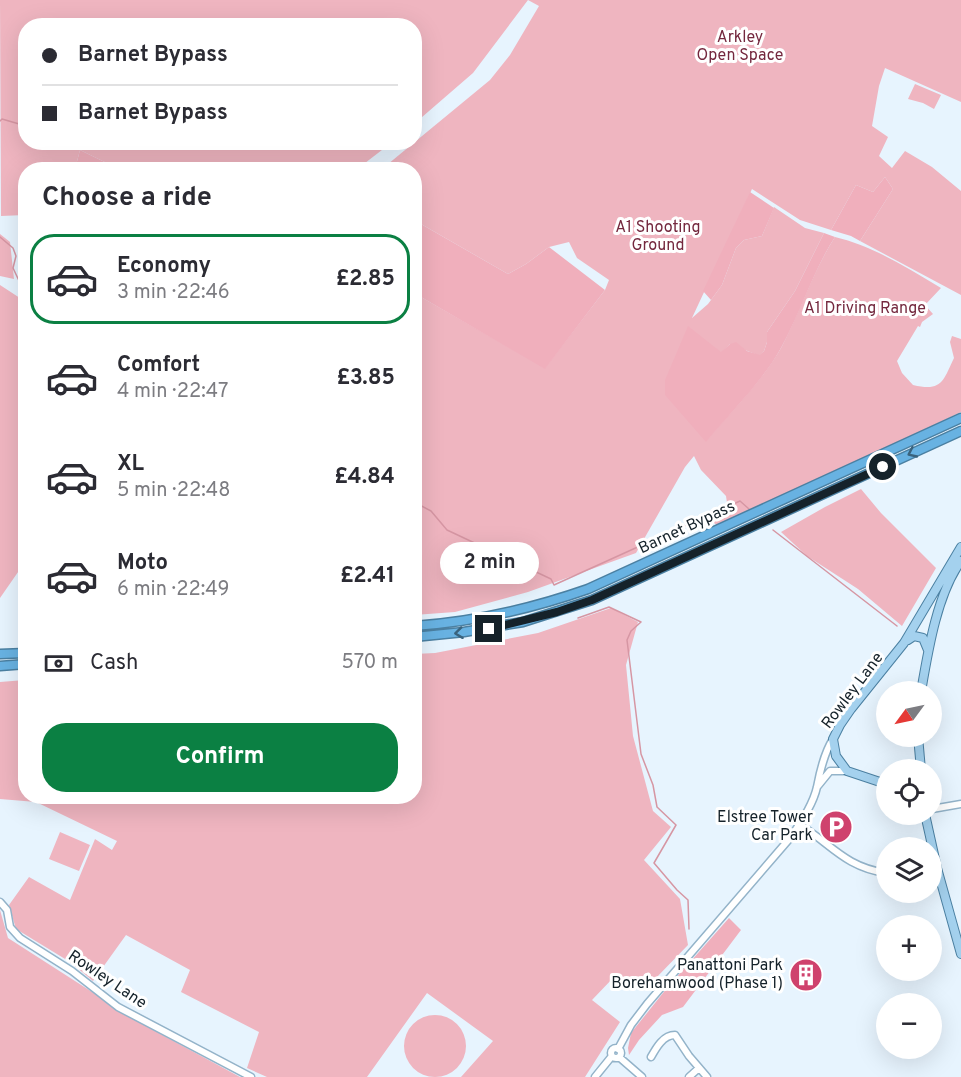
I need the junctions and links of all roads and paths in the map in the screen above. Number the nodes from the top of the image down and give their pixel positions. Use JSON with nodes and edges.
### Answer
{"nodes":[{"id":1,"x":961,"y":418,"type":"edge"},
{"id":2,"x":961,"y":431,"type":"edge"},
{"id":3,"x":961,"y":548,"type":"edge"},
{"id":4,"x":961,"y":561,"type":"edge"},
{"id":5,"x":422,"y":625,"type":"edge"},
{"id":6,"x":422,"y":636,"type":"edge"},
{"id":7,"x":904,"y":644,"type":"junction"},
{"id":8,"x":18,"y":653,"type":"edge"},
{"id":9,"x":929,"y":653,"type":"junction"},
{"id":10,"x":0,"y":654,"type":"edge"},
{"id":11,"x":18,"y":665,"type":"edge"},
{"id":12,"x":0,"y":666,"type":"edge"},
{"id":13,"x":923,"y":681,"type":"edge"},
{"id":14,"x":833,"y":739,"type":"junction"},
{"id":15,"x":847,"y":771,"type":"junction"},
{"id":16,"x":876,"y":781,"type":"edge"},
{"id":17,"x":817,"y":788,"type":"junction"},
{"id":18,"x":961,"y":804,"type":"edge"},
{"id":19,"x":942,"y":807,"type":"edge"},
{"id":20,"x":799,"y":824,"type":"junction"},
{"id":21,"x":876,"y":870,"type":"edge"},
{"id":22,"x":942,"y":889,"type":"edge"},
{"id":23,"x":0,"y":902,"type":"edge"},
{"id":24,"x":961,"y":954,"type":"edge"},
{"id":25,"x":616,"y":1056,"type":"junction"},
{"id":26,"x":651,"y":1057,"type":"dead end"},
{"id":27,"x":699,"y":1068,"type":"junction"},
{"id":28,"x":251,"y":1077,"type":"edge"},
{"id":29,"x":595,"y":1077,"type":"edge"},
{"id":30,"x":642,"y":1077,"type":"edge"},
{"id":31,"x":689,"y":1077,"type":"edge"},
{"id":32,"x":707,"y":1077,"type":"edge"}],
"edges":[{"from":1,"to":5,"type":"highway","name":"Barnet Bypass"},
{"from":2,"to":6,"type":"highway","name":"Barnet Bypass","one_way":true},
{"from":3,"to":7,"type":"main road","name":"Rowley Lane"},
{"from":4,"to":9,"type":"main road"},
{"from":7,"to":9,"type":"main road"},
{"from":7,"to":14,"type":"main road","name":"Rowley Lane"},
{"from":8,"to":10,"type":"highway"},
{"from":9,"to":13,"type":"main road"},
{"from":11,"to":12,"type":"highway"},
{"from":14,"to":15,"type":"main road"},
{"from":14,"to":17,"type":"street","name":"Rowley Lane"},
{"from":15,"to":16,"type":"main road"},
{"from":15,"to":17,"type":"street"},
{"from":17,"to":20,"type":"street","name":"Rowley Lane"},
{"from":18,"to":19,"type":"street"},
{"from":20,"to":21,"type":"street"},
{"from":20,"to":25,"type":"street","name":"Rowley Lane"},
{"from":22,"to":24,"type":"main road"},
{"from":23,"to":28,"type":"street","name":"Rowley Lane"},
{"from":25,"to":29,"type":"street"},
{"from":25,"to":30,"type":"street"},
{"from":26,"to":27,"type":"street"},
{"from":27,"to":31,"type":"street"},
{"from":27,"to":32,"type":"street"}]}
